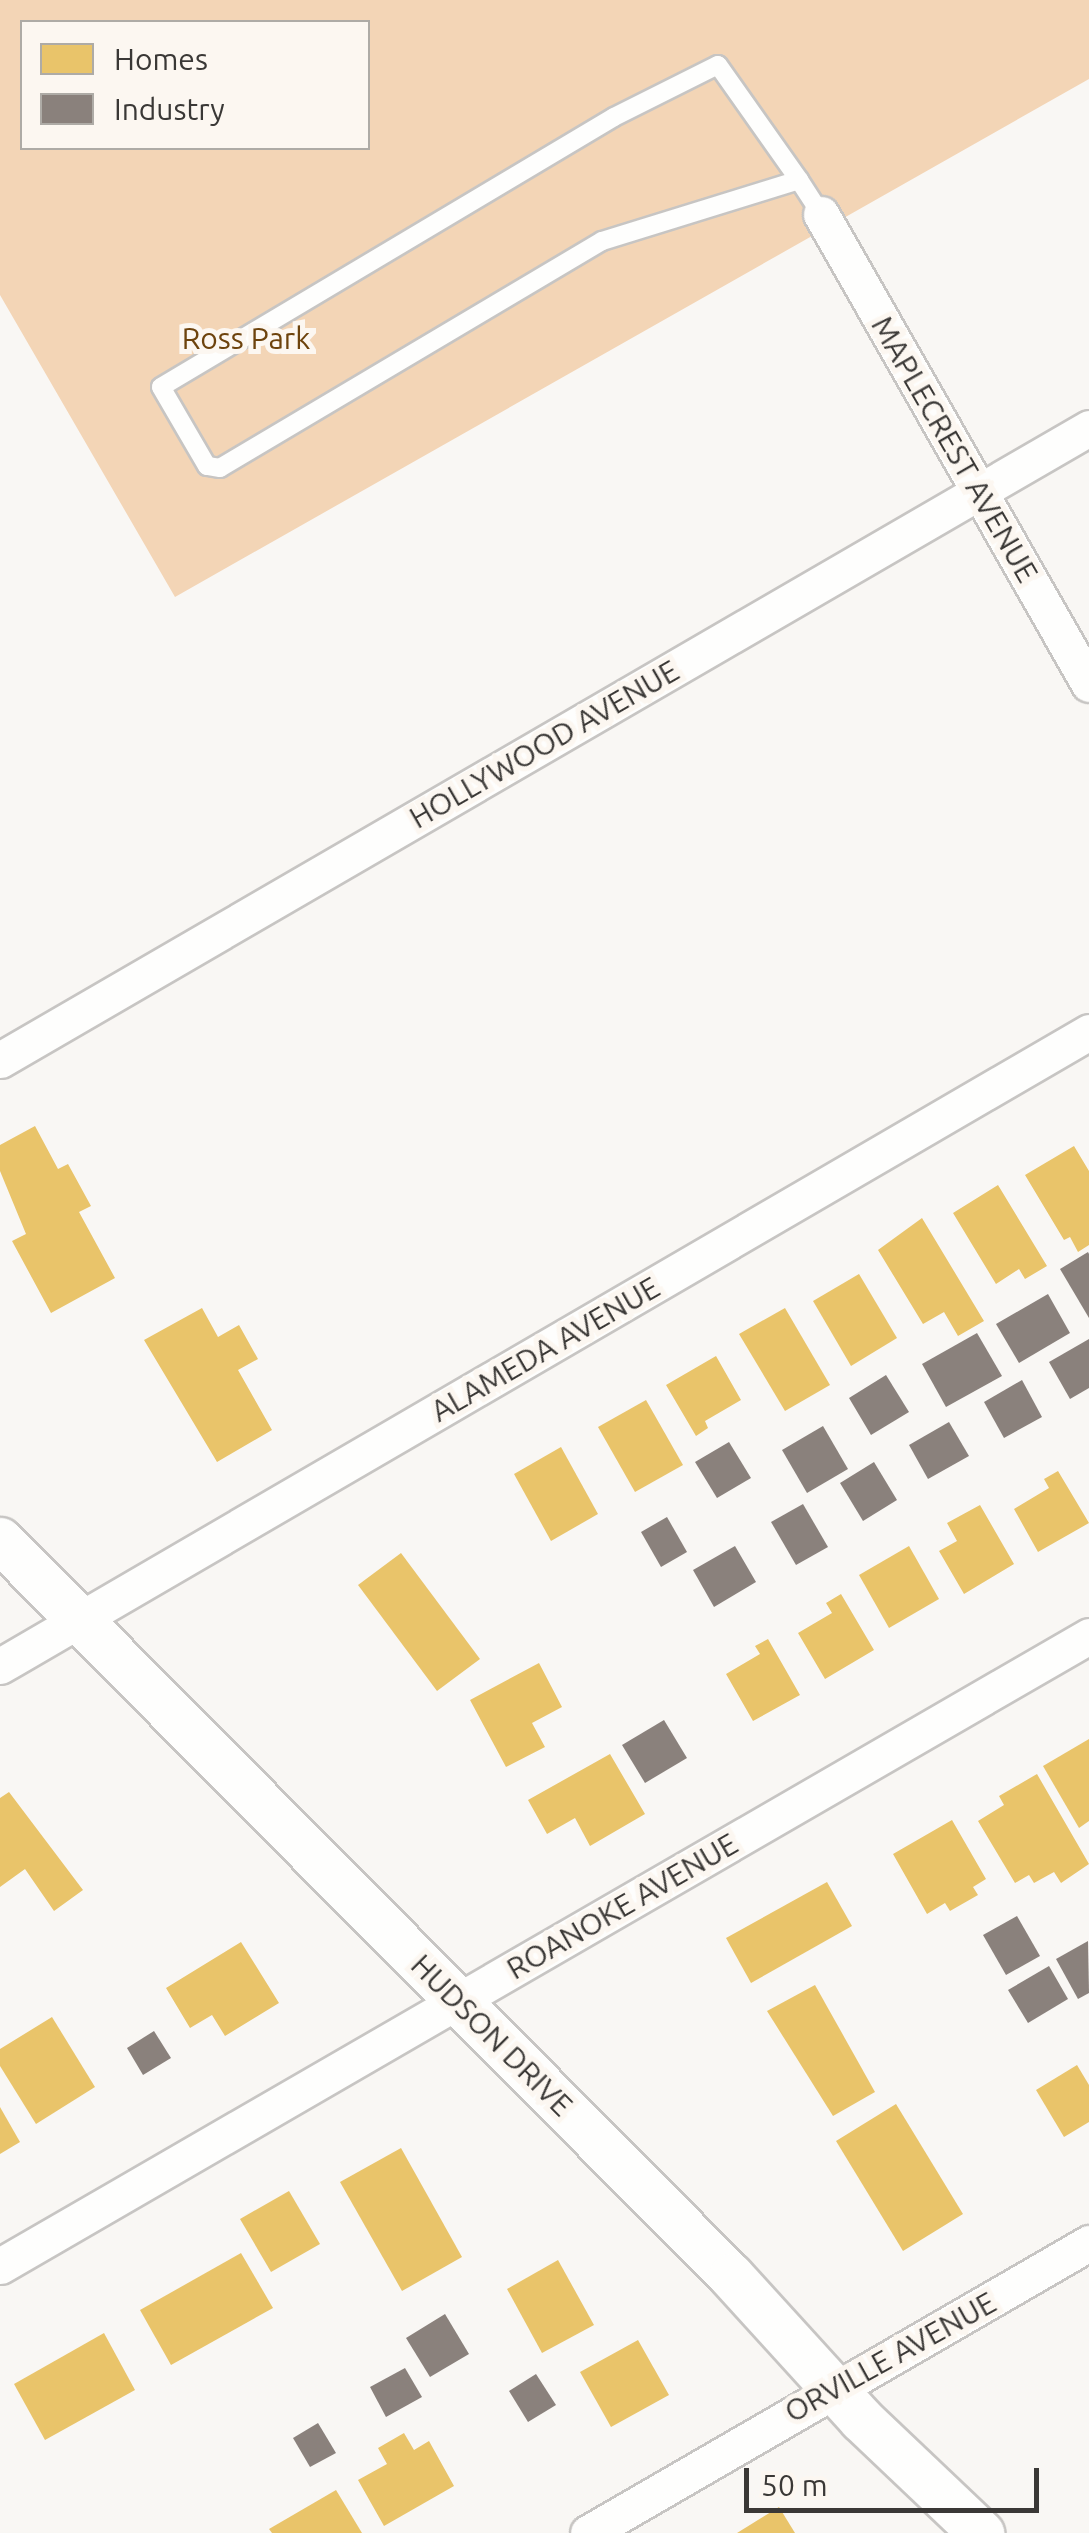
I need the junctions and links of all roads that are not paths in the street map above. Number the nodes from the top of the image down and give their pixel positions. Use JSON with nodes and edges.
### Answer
{"nodes":[{"id":1,"x":799,"y":180,"type":"junction"},
{"id":2,"x":821,"y":214,"type":"joint"},
{"id":3,"x":1089,"y":428,"type":"edge"},
{"id":4,"x":981,"y":492,"type":"junction"},
{"id":5,"x":1089,"y":684,"type":"edge"},
{"id":6,"x":1089,"y":1032,"type":"edge"},
{"id":7,"x":0,"y":1060,"type":"edge"},
{"id":8,"x":0,"y":1540,"type":"edge"},
{"id":9,"x":84,"y":1619,"type":"junction"},
{"id":10,"x":1089,"y":1636,"type":"edge"},
{"id":11,"x":0,"y":1666,"type":"edge"},
{"id":12,"x":458,"y":2001,"type":"junction"},
{"id":13,"x":1089,"y":2243,"type":"edge"},
{"id":14,"x":0,"y":2266,"type":"edge"},
{"id":15,"x":832,"y":2386,"type":"junction"},
{"id":16,"x":588,"y":2533,"type":"edge"},
{"id":17,"x":981,"y":2533,"type":"edge"}],
"edges":[{"from":1,"to":1,"type":"lane"},
{"from":1,"to":2,"type":"lane"},
{"from":2,"to":4,"type":"street","name":"MAPLECREST AVENUE"},
{"from":3,"to":4,"type":"street","name":"HOLLYWOOD AVENUE"},
{"from":4,"to":5,"type":"street","name":"MAPLECREST AVENUE"},
{"from":4,"to":7,"type":"street","name":"HOLLYWOOD AVENUE"},
{"from":6,"to":9,"type":"street","name":"ALAMEDA AVENUE"},
{"from":8,"to":9,"type":"street","name":"HUDSON DRIVE"},
{"from":9,"to":11,"type":"street","name":"ALAMEDA AVENUE"},
{"from":9,"to":12,"type":"street","name":"HUDSON DRIVE"},
{"from":10,"to":12,"type":"street","name":"ROANOKE AVENUE"},
{"from":12,"to":14,"type":"street","name":"ROANOKE AVENUE"},
{"from":12,"to":15,"type":"street","name":"HUDSON DRIVE"},
{"from":13,"to":15,"type":"street","name":"ORVILLE AVENUE"},
{"from":15,"to":16,"type":"street","name":"ORVILLE AVENUE"},
{"from":15,"to":17,"type":"street","name":"HUDSON DRIVE"}]}
